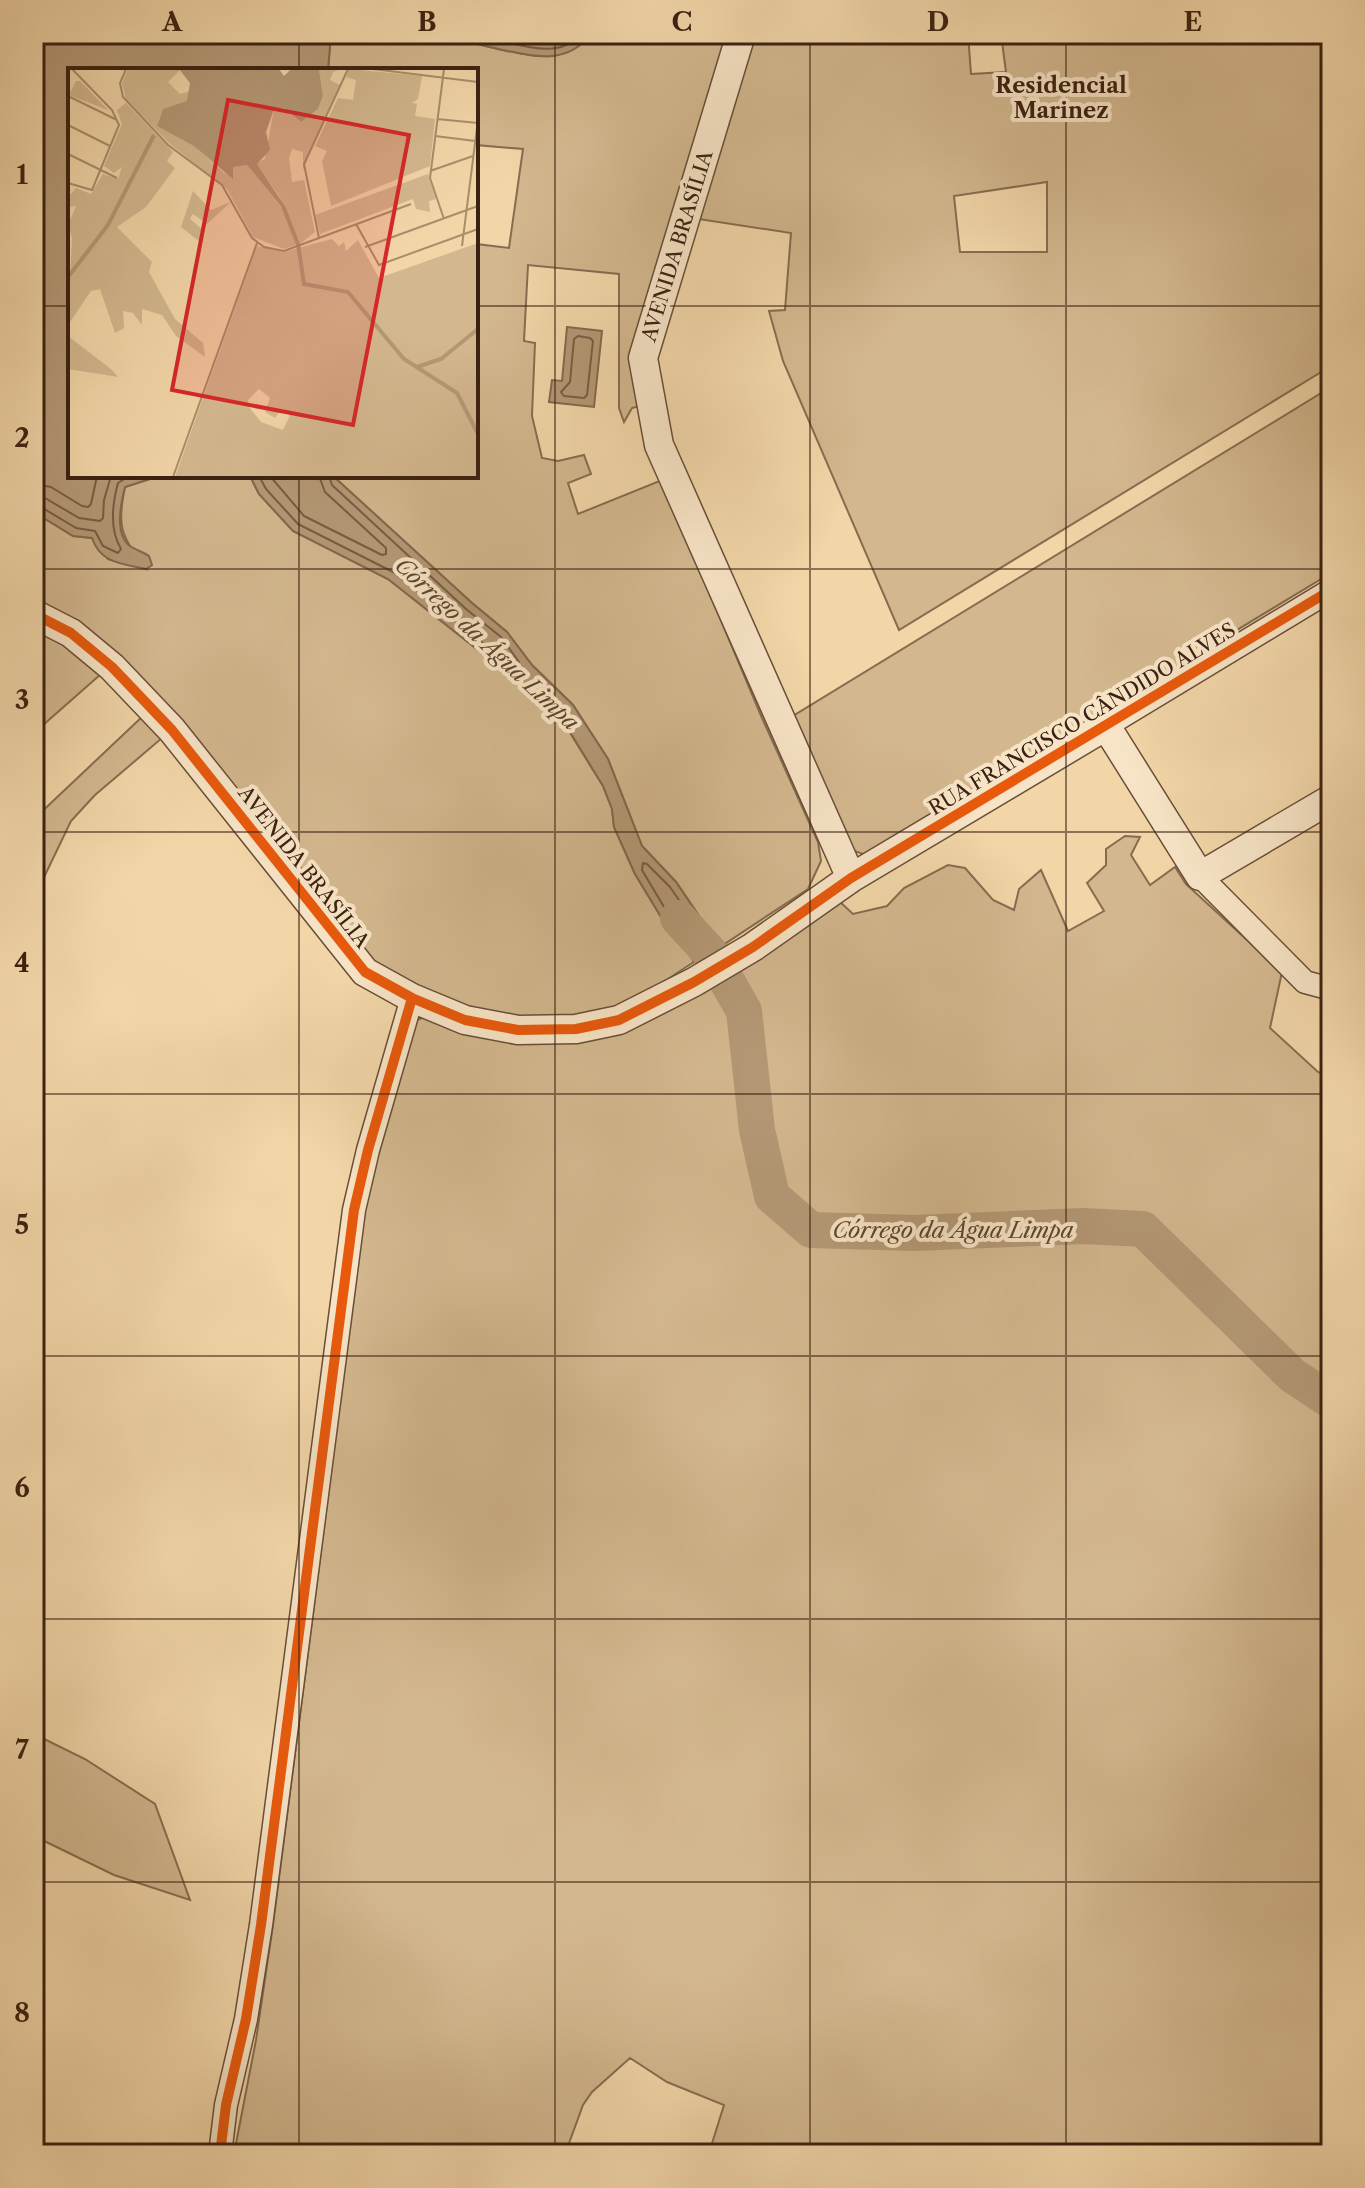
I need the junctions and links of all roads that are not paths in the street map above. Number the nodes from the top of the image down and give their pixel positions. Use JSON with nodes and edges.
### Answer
{"nodes":[{"id":1,"x":741,"y":34,"type":"edge"},
{"id":2,"x":1331,"y":590,"type":"edge"},
{"id":3,"x":34,"y":614,"type":"edge"},
{"id":4,"x":1106,"y":726,"type":"junction"},
{"id":5,"x":1331,"y":799,"type":"edge"},
{"id":6,"x":1200,"y":876,"type":"junction"},
{"id":7,"x":851,"y":878,"type":"junction"},
{"id":8,"x":1331,"y":989,"type":"edge"},
{"id":9,"x":412,"y":998,"type":"junction"},
{"id":10,"x":220,"y":2154,"type":"edge"}],
"edges":[{"from":1,"to":7,"type":"street","name":"AVENIDA BRASÍLIA"},
{"from":2,"to":4,"type":"street","name":"RUA FRANCISCO CÂNDIDO ALVES"},
{"from":3,"to":9,"type":"street","name":"AVENIDA BRASÍLIA"},
{"from":4,"to":6,"type":"street"},
{"from":4,"to":7,"type":"street","name":"RUA FRANCISCO CÂNDIDO ALVES"},
{"from":5,"to":6,"type":"street"},
{"from":6,"to":8,"type":"street"},
{"from":7,"to":9,"type":"street","name":"AVENIDA BRASÍLIA"},
{"from":9,"to":10,"type":"street"}]}
